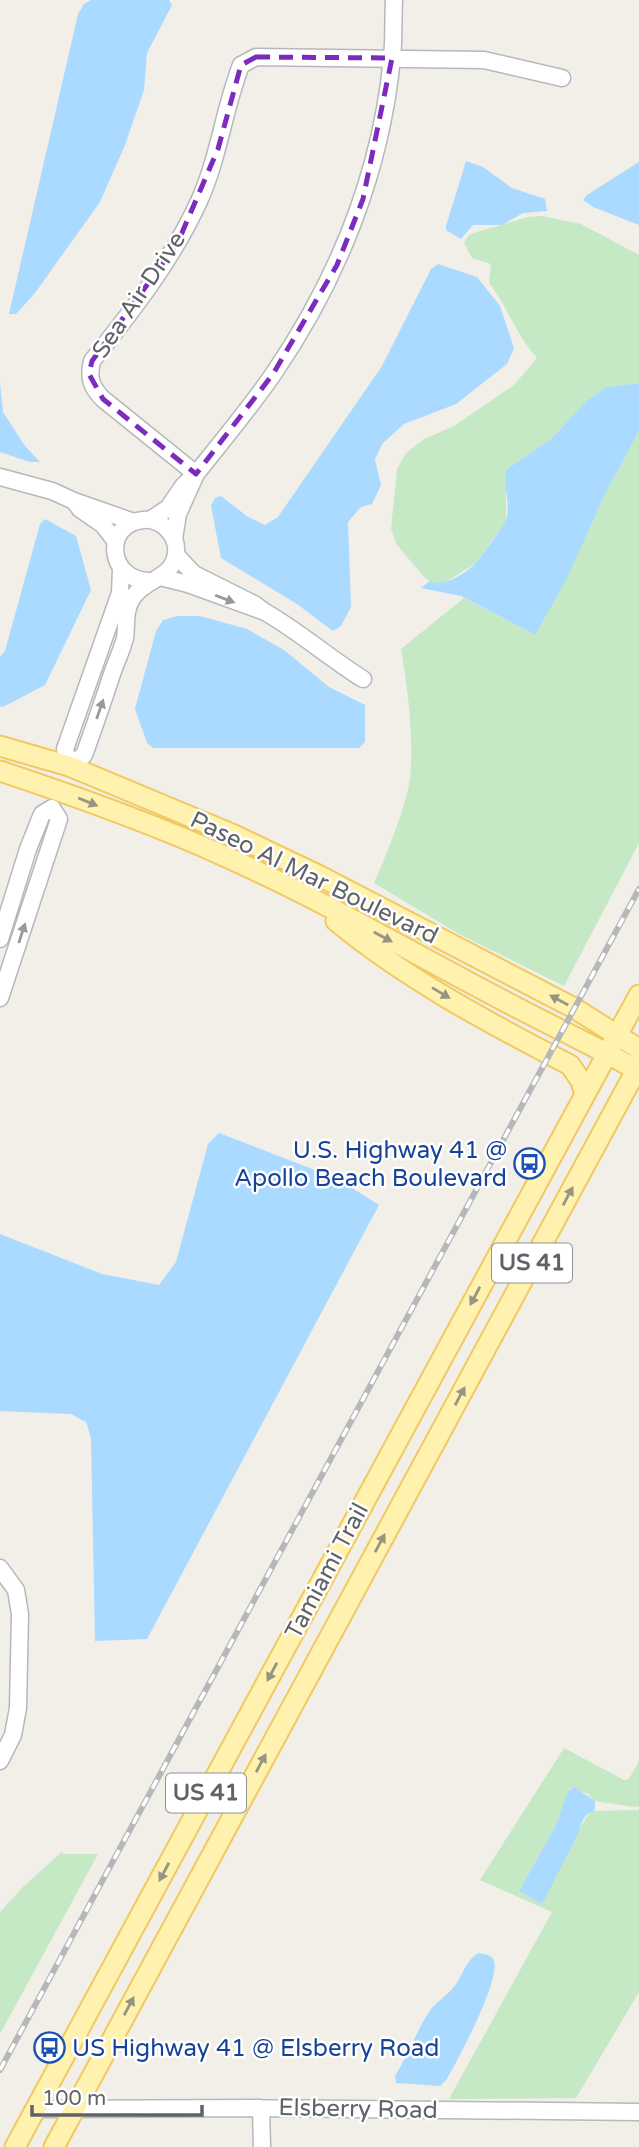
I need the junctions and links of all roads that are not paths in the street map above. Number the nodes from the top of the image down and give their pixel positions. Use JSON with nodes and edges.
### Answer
{"nodes":[{"id":1,"x":394,"y":0,"type":"edge"},
{"id":2,"x":392,"y":58,"type":"junction"},
{"id":3,"x":562,"y":78,"type":"dead end"},
{"id":4,"x":196,"y":474,"type":"junction"},
{"id":5,"x":0,"y":477,"type":"edge"},
{"id":6,"x":74,"y":501,"type":"junction"},
{"id":7,"x":142,"y":521,"type":"junction"},
{"id":8,"x":116,"y":542,"type":"junction"},
{"id":9,"x":175,"y":547,"type":"junction"},
{"id":10,"x":121,"y":569,"type":"junction"},
{"id":11,"x":155,"y":579,"type":"junction"},
{"id":12,"x":265,"y":612,"type":"junction"},
{"id":13,"x":363,"y":679,"type":"dead end"},
{"id":14,"x":0,"y":746,"type":"edge"},
{"id":15,"x":69,"y":766,"type":"junction"},
{"id":16,"x":0,"y":771,"type":"edge"},
{"id":17,"x":59,"y":790,"type":"junction"},
{"id":18,"x":306,"y":896,"type":"junction"},
{"id":19,"x":0,"y":939,"type":"edge"},
{"id":20,"x":639,"y":995,"type":"edge"},
{"id":21,"x":0,"y":998,"type":"edge"},
{"id":22,"x":612,"y":1045,"type":"junction"},
{"id":23,"x":639,"y":1049,"type":"edge"},
{"id":24,"x":638,"y":1069,"type":"edge"},
{"id":25,"x":585,"y":1095,"type":"junction"},
{"id":26,"x":398,"y":1440,"type":"junction"},
{"id":27,"x":427,"y":1456,"type":"junction"},
{"id":28,"x":0,"y":1567,"type":"edge"},
{"id":29,"x":246,"y":1720,"type":"junction"},
{"id":30,"x":275,"y":1737,"type":"junction"},
{"id":31,"x":0,"y":1762,"type":"edge"},
{"id":32,"x":261,"y":2108,"type":"junction"},
{"id":33,"x":35,"y":2109,"type":"junction"},
{"id":34,"x":74,"y":2109,"type":"junction"},
{"id":35,"x":639,"y":2112,"type":"edge"},
{"id":36,"x":15,"y":2147,"type":"edge"},
{"id":37,"x":54,"y":2147,"type":"edge"},
{"id":38,"x":262,"y":2147,"type":"edge"}],
"edges":[{"from":1,"to":2,"type":"street"},
{"from":2,"to":3,"type":"street","name":"Sea Air Drive"},
{"from":2,"to":4,"type":"street"},
{"from":2,"to":4,"type":"street","name":"Sea Air Drive"},
{"from":4,"to":7,"type":"street"},
{"from":4,"to":9,"type":"street"},
{"from":5,"to":6,"type":"street"},
{"from":6,"to":7,"type":"street"},
{"from":6,"to":8,"type":"street"},
{"from":7,"to":8,"type":"street"},
{"from":7,"to":9,"type":"street"},
{"from":8,"to":10,"type":"street"},
{"from":9,"to":11,"type":"street"},
{"from":9,"to":12,"type":"street"},
{"from":10,"to":11,"type":"street"},
{"from":10,"to":15,"type":"street"},
{"from":11,"to":12,"type":"street","one_way":true},
{"from":15,"to":11,"type":"street","one_way":true},
{"from":12,"to":13,"type":"street"},
{"from":14,"to":15,"type":"main road","name":"Paseo Al Mar Boulevard"},
{"from":15,"to":17,"type":"street"},
{"from":22,"to":15,"type":"main road","name":"Paseo Al Mar Boulevard","one_way":true},
{"from":16,"to":17,"type":"main road","name":"Paseo Al Mar Boulevard"},
{"from":17,"to":18,"type":"main road","name":"Paseo Al Mar Boulevard","one_way":true},
{"from":18,"to":22,"type":"main road","name":"Paseo Al Mar Boulevard","one_way":true},
{"from":18,"to":25,"type":"main road","one_way":true},
{"from":21,"to":19,"type":"street","one_way":true},
{"from":20,"to":22,"type":"main road","name":"Tamiami Trail","number":"US 41"},
{"from":22,"to":23,"type":"main road"},
{"from":22,"to":24,"type":"main road"},
{"from":22,"to":25,"type":"main road","name":"Tamiami Trail","number":"US 41"},
{"from":27,"to":24,"type":"main road","name":"Tamiami Trail","number":"US 41","one_way":true},
{"from":25,"to":26,"type":"main road","name":"Tamiami Trail","number":"US 41","one_way":true},
{"from":26,"to":27,"type":"main road"},
{"from":26,"to":29,"type":"main road","name":"Tamiami Trail","number":"US 41","one_way":true},
{"from":30,"to":27,"type":"main road","name":"Tamiami Trail","number":"US 41","one_way":true},
{"from":28,"to":31,"type":"street"},
{"from":29,"to":30,"type":"main road"},
{"from":29,"to":33,"type":"main road","name":"Tamiami Trail","number":"US 41","one_way":true},
{"from":34,"to":30,"type":"main road","name":"Tamiami Trail","number":"US 41","one_way":true},
{"from":32,"to":34,"type":"street","name":"Elsberry Road"},
{"from":32,"to":35,"type":"street","name":"Elsberry Road"},
{"from":32,"to":38,"type":"street"},
{"from":33,"to":34,"type":"street","name":"Elsberry Road"},
{"from":33,"to":36,"type":"main road","name":"Tamiami Trail","number":"US 41"},
{"from":34,"to":37,"type":"main road","name":"Tamiami Trail","number":"US 41"}]}
